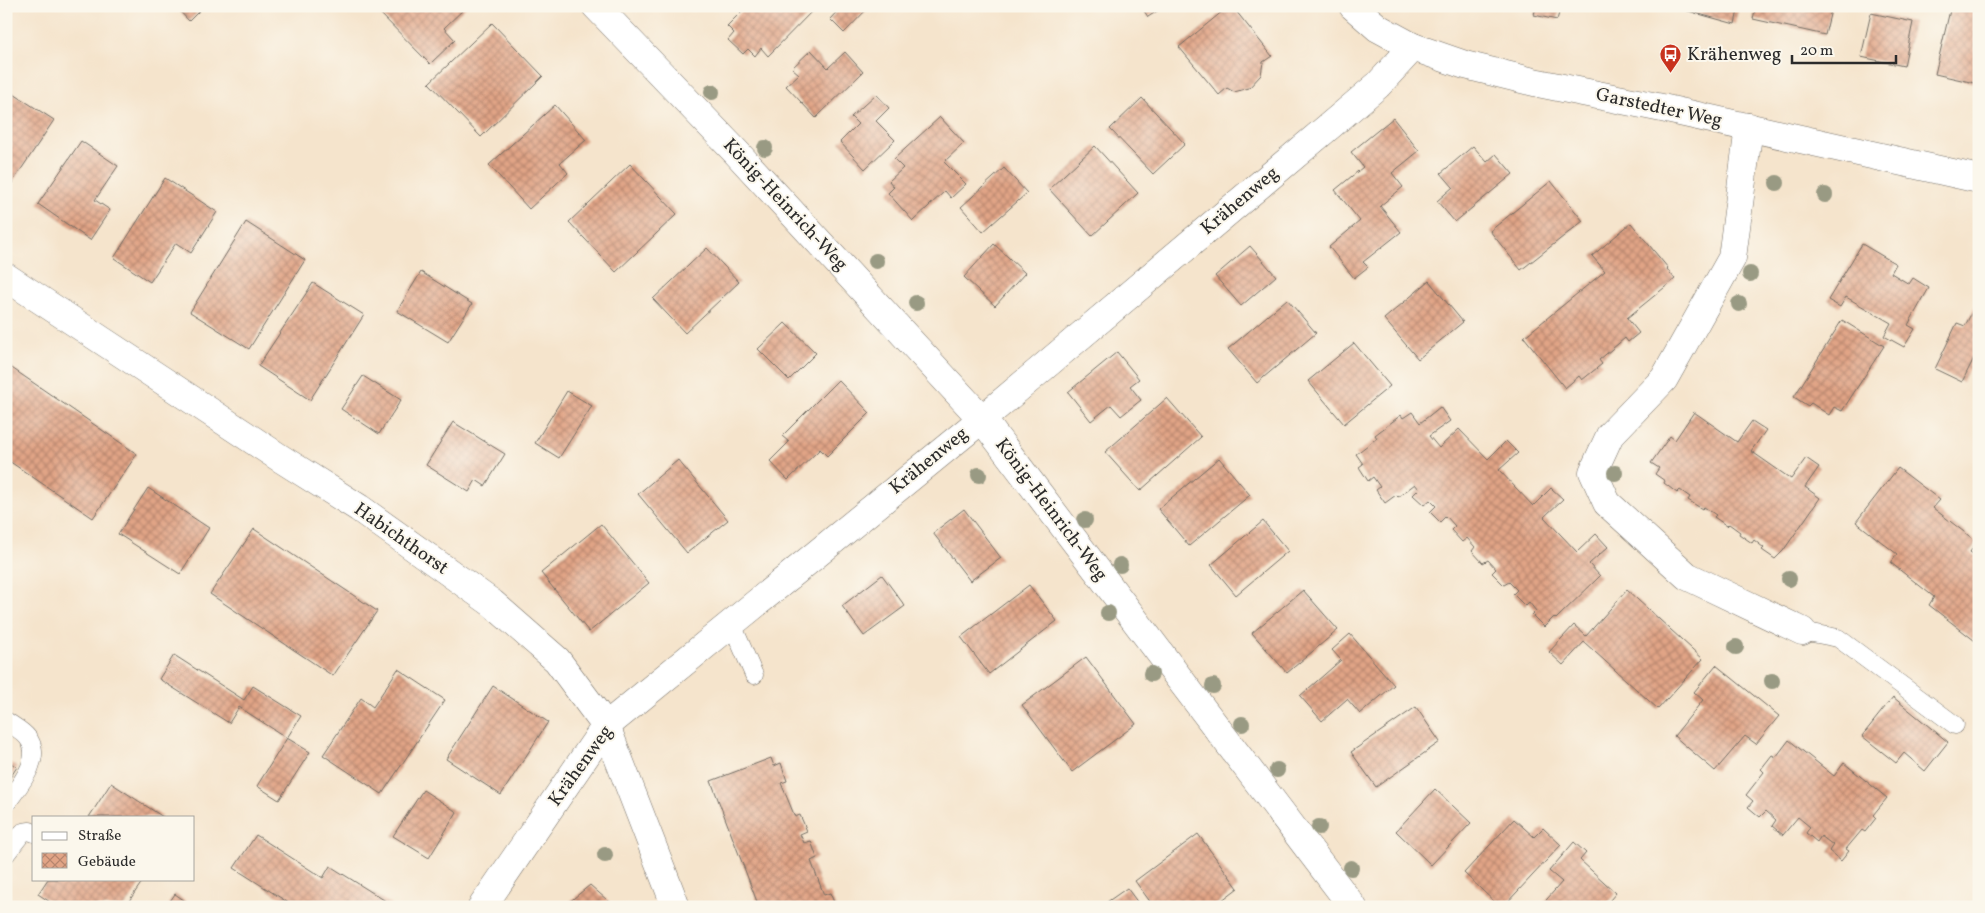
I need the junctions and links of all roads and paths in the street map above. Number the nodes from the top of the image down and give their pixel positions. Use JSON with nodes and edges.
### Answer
{"nodes":[{"id":1,"x":596,"y":6,"type":"edge"},
{"id":2,"x":1353,"y":6,"type":"edge"},
{"id":3,"x":1413,"y":47,"type":"junction"},
{"id":4,"x":1749,"y":127,"type":"junction"},
{"id":5,"x":1979,"y":179,"type":"edge"},
{"id":6,"x":6,"y":277,"type":"edge"},
{"id":7,"x":982,"y":419,"type":"junction"},
{"id":8,"x":731,"y":622,"type":"junction"},
{"id":9,"x":1802,"y":631,"type":"joint"},
{"id":10,"x":754,"y":675,"type":"dead end"},
{"id":11,"x":6,"y":721,"type":"edge"},
{"id":12,"x":606,"y":726,"type":"junction"},
{"id":13,"x":1955,"y":726,"type":"dead end"},
{"id":14,"x":6,"y":804,"type":"edge"},
{"id":15,"x":32,"y":832,"type":"edge"},
{"id":16,"x":6,"y":854,"type":"edge"},
{"id":17,"x":482,"y":907,"type":"edge"},
{"id":18,"x":676,"y":907,"type":"edge"},
{"id":19,"x":1353,"y":907,"type":"edge"}],
"edges":[{"from":1,"to":7,"type":"street","name":"König-Heinrich-Weg"},
{"from":2,"to":3,"type":"street","name":"Garstedter Weg"},
{"from":3,"to":4,"type":"street","name":"Garstedter Weg"},
{"from":3,"to":7,"type":"street","name":"Krähenweg"},
{"from":4,"to":5,"type":"street","name":"Garstedter Weg"},
{"from":4,"to":9,"type":"street"},
{"from":6,"to":12,"type":"street","name":"Habichthorst"},
{"from":7,"to":8,"type":"street","name":"Krähenweg"},
{"from":7,"to":19,"type":"street","name":"König-Heinrich-Weg"},
{"from":8,"to":10,"type":"lane"},
{"from":8,"to":12,"type":"street","name":"Krähenweg"},
{"from":9,"to":13,"type":"lane"},
{"from":11,"to":14,"type":"lane"},
{"from":12,"to":17,"type":"street","name":"Krähenweg"},
{"from":12,"to":18,"type":"street","name":"Habichthorst"},
{"from":15,"to":16,"type":"lane"}]}
